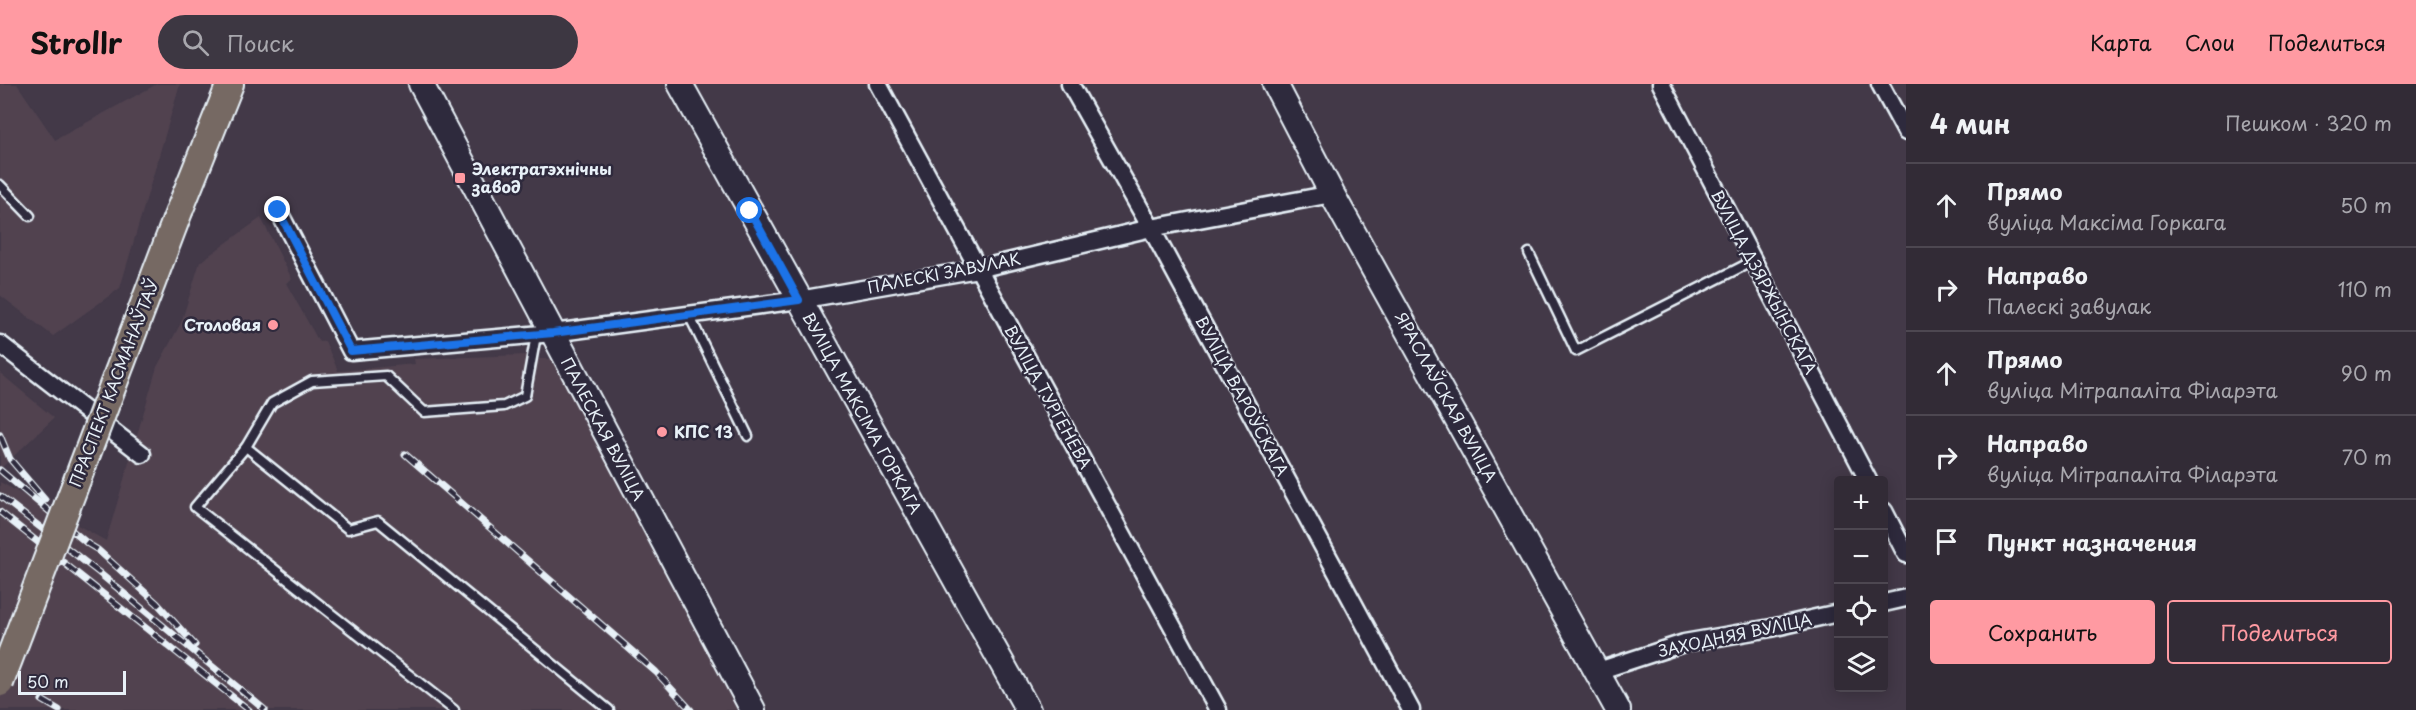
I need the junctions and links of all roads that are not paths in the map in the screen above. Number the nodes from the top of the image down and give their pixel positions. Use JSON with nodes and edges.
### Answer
{"nodes":[{"id":1,"x":230,"y":84,"type":"edge"},
{"id":2,"x":421,"y":84,"type":"edge"},
{"id":3,"x":680,"y":84,"type":"edge"},
{"id":4,"x":878,"y":84,"type":"edge"},
{"id":5,"x":1070,"y":84,"type":"edge"},
{"id":6,"x":1275,"y":84,"type":"edge"},
{"id":7,"x":1661,"y":84,"type":"edge"},
{"id":8,"x":1880,"y":84,"type":"edge"},
{"id":9,"x":1906,"y":132,"type":"edge"},
{"id":10,"x":0,"y":185,"type":"edge"},
{"id":11,"x":1332,"y":194,"type":"junction"},
{"id":12,"x":278,"y":210,"type":"dead end"},
{"id":13,"x":30,"y":216,"type":"dead end"},
{"id":14,"x":1151,"y":228,"type":"junction"},
{"id":15,"x":1529,"y":253,"type":"dead end"},
{"id":16,"x":1754,"y":261,"type":"junction"},
{"id":17,"x":978,"y":269,"type":"junction"},
{"id":18,"x":799,"y":300,"type":"junction"},
{"id":19,"x":689,"y":315,"type":"junction"},
{"id":20,"x":544,"y":334,"type":"junction"},
{"id":21,"x":0,"y":344,"type":"edge"},
{"id":22,"x":748,"y":436,"type":"dead end"},
{"id":23,"x":246,"y":447,"type":"junction"},
{"id":24,"x":142,"y":454,"type":"dead end"},
{"id":25,"x":1866,"y":476,"type":"edge"},
{"id":26,"x":1888,"y":519,"type":"edge"},
{"id":27,"x":1906,"y":554,"type":"edge"},
{"id":28,"x":1906,"y":598,"type":"edge"},
{"id":29,"x":1888,"y":602,"type":"edge"},
{"id":30,"x":1834,"y":614,"type":"edge"},
{"id":31,"x":1598,"y":671,"type":"junction"},
{"id":32,"x":0,"y":683,"type":"edge"},
{"id":33,"x":454,"y":710,"type":"edge"},
{"id":34,"x":609,"y":710,"type":"edge"},
{"id":35,"x":753,"y":710,"type":"edge"},
{"id":36,"x":1028,"y":710,"type":"edge"},
{"id":37,"x":1218,"y":710,"type":"edge"},
{"id":38,"x":1411,"y":710,"type":"edge"},
{"id":39,"x":1618,"y":710,"type":"edge"}],
"edges":[{"from":1,"to":32,"type":"main road","name":"ПРАСПЕКТ КАСМАНАЎТАЎ","bridge":true},
{"from":2,"to":20,"type":"street","name":"ПАЛЕСКАЯ ВУЛІЦА"},
{"from":3,"to":18,"type":"street","name":"ВУЛІЦА МАКСІМА ГОРКАГА"},
{"from":4,"to":17,"type":"street","name":"ВУЛІЦА ТУРГЕНЕВА"},
{"from":5,"to":14,"type":"street","name":"ВУЛІЦА ВАРОЎСКАГА"},
{"from":6,"to":11,"type":"street","name":"ЯРАСЛАЎСКАЯ ВУЛІЦА"},
{"from":7,"to":16,"type":"street","name":"ВУЛІЦА ДЗЯРЖЫНСКАГА"},
{"from":8,"to":9,"type":"street"},
{"from":10,"to":13,"type":"lane"},
{"from":11,"to":14,"type":"street","name":"ПАЛЕСКІ ЗАВУЛАК"},
{"from":11,"to":31,"type":"street","name":"ЯРАСЛАЎСКАЯ ВУЛІЦА"},
{"from":12,"to":20,"type":"street","name":"ПАЛЕСКІ ЗАВУЛАК"},
{"from":14,"to":17,"type":"street","name":"ПАЛЕСКІ ЗАВУЛАК"},
{"from":14,"to":38,"type":"street","name":"ВУЛІЦА ВАРОЎСКАГА"},
{"from":15,"to":16,"type":"lane"},
{"from":16,"to":25,"type":"street","name":"ВУЛІЦА ДЗЯРЖЫНСКАГА"},
{"from":17,"to":18,"type":"street","name":"ПАЛЕСКІ ЗАВУЛАК"},
{"from":17,"to":37,"type":"street","name":"ВУЛІЦА ТУРГЕНЕВА"},
{"from":18,"to":19,"type":"street","name":"ПАЛЕСКІ ЗАВУЛАК"},
{"from":18,"to":36,"type":"street","name":"ВУЛІЦА МАКСІМА ГОРКАГА"},
{"from":19,"to":20,"type":"street","name":"ПАЛЕСКІ ЗАВУЛАК"},
{"from":19,"to":22,"type":"lane"},
{"from":20,"to":23,"type":"lane"},
{"from":20,"to":35,"type":"street","name":"ПАЛЕСКАЯ ВУЛІЦА"},
{"from":21,"to":24,"type":"street"},
{"from":23,"to":33,"type":"lane"},
{"from":23,"to":34,"type":"lane"},
{"from":26,"to":27,"type":"street"},
{"from":28,"to":29,"type":"street"},
{"from":30,"to":31,"type":"street","name":"ЗАХОДНЯЯ ВУЛІЦА"},
{"from":31,"to":39,"type":"street","name":"ЯРАСЛАЎСКАЯ ВУЛІЦА"}]}
